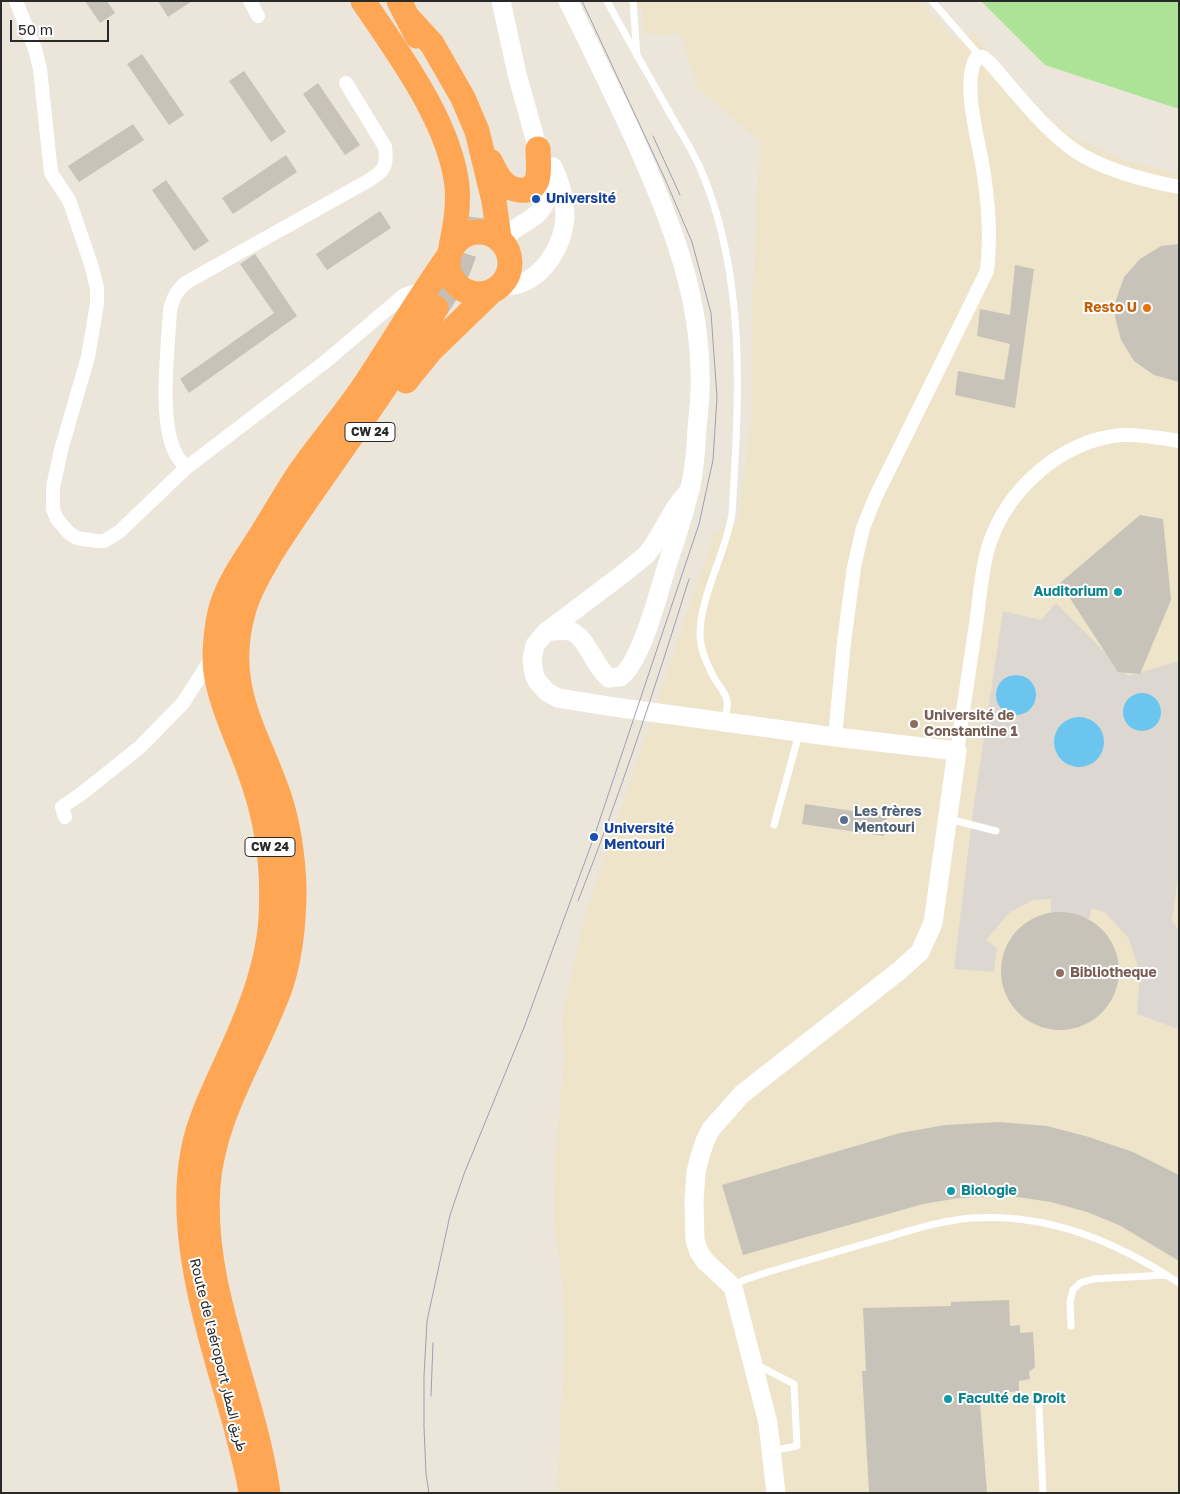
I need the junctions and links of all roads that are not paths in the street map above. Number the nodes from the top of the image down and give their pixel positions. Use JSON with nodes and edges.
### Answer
{"nodes":[{"id":1,"x":16,"y":1,"type":"edge"},
{"id":2,"x":250,"y":1,"type":"edge"},
{"id":3,"x":362,"y":1,"type":"edge"},
{"id":4,"x":501,"y":1,"type":"edge"},
{"id":5,"x":568,"y":1,"type":"edge"},
{"id":6,"x":607,"y":1,"type":"edge"},
{"id":7,"x":633,"y":1,"type":"edge"},
{"id":8,"x":932,"y":1,"type":"edge"},
{"id":9,"x":405,"y":11,"type":"edge"},
{"id":10,"x":258,"y":16,"type":"dead end"},
{"id":11,"x":980,"y":56,"type":"junction"},
{"id":12,"x":638,"y":58,"type":"junction"},
{"id":13,"x":346,"y":83,"type":"dead end"},
{"id":14,"x":477,"y":131,"type":"junction"},
{"id":15,"x":538,"y":149,"type":"junction"},
{"id":16,"x":1179,"y":187,"type":"edge"},
{"id":17,"x":546,"y":196,"type":"junction"},
{"id":18,"x":474,"y":205,"type":"tunnel mouth"},
{"id":19,"x":501,"y":240,"type":"junction"},
{"id":20,"x":450,"y":252,"type":"junction"},
{"id":21,"x":496,"y":288,"type":"junction"},
{"id":22,"x":431,"y":299,"type":"junction"},
{"id":23,"x":1179,"y":441,"type":"edge"},
{"id":24,"x":186,"y":468,"type":"junction"},
{"id":25,"x":691,"y":488,"type":"junction"},
{"id":26,"x":256,"y":580,"type":"junction"},
{"id":27,"x":546,"y":632,"type":"junction"},
{"id":28,"x":216,"y":651,"type":"junction"},
{"id":29,"x":719,"y":720,"type":"junction"},
{"id":30,"x":800,"y":732,"type":"junction"},
{"id":31,"x":835,"y":737,"type":"junction"},
{"id":32,"x":957,"y":751,"type":"junction"},
{"id":33,"x":65,"y":817,"type":"dead end"},
{"id":34,"x":946,"y":819,"type":"junction"},
{"id":35,"x":774,"y":825,"type":"dead end"},
{"id":36,"x":996,"y":831,"type":"dead end"},
{"id":37,"x":1167,"y":1275,"type":"junction"},
{"id":38,"x":1179,"y":1283,"type":"edge"},
{"id":39,"x":733,"y":1287,"type":"junction"},
{"id":40,"x":1071,"y":1326,"type":"dead end"},
{"id":41,"x":753,"y":1363,"type":"junction"},
{"id":42,"x":1039,"y":1407,"type":"dead end"},
{"id":43,"x":771,"y":1451,"type":"junction"},
{"id":44,"x":250,"y":1493,"type":"edge"},
{"id":45,"x":268,"y":1493,"type":"edge"},
{"id":46,"x":776,"y":1493,"type":"edge"},
{"id":47,"x":1043,"y":1493,"type":"edge"}],
"edges":[{"from":1,"to":24,"type":"street"},
{"from":2,"to":10,"type":"street"},
{"from":3,"to":20,"type":"highway","name":"Route de l'aéroport طريق المطار","number":"CW 24"},
{"from":4,"to":15,"type":"street"},
{"from":5,"to":25,"type":"street"},
{"from":6,"to":12,"type":"lane"},
{"from":7,"to":12,"type":"lane"},
{"from":8,"to":11,"type":"lane"},
{"from":9,"to":14,"type":"highway"},
{"from":9,"to":18,"type":"highway"},
{"from":11,"to":16,"type":"street"},
{"from":11,"to":31,"type":"street"},
{"from":12,"to":29,"type":"lane"},
{"from":13,"to":24,"type":"street"},
{"from":14,"to":17,"type":"highway"},
{"from":14,"to":19,"type":"highway"},
{"from":15,"to":17,"type":"street"},
{"from":15,"to":17,"type":"highway"},
{"from":17,"to":19,"type":"street"},
{"from":17,"to":21,"type":"street"},
{"from":19,"to":20,"type":"highway"},
{"from":19,"to":21,"type":"highway"},
{"from":20,"to":21,"type":"highway"},
{"from":20,"to":22,"type":"highway","name":"Route de l'aéroport طريق المطار","number":"CW 24"},
{"from":21,"to":26,"type":"highway","number":"CW 24"},
{"from":22,"to":24,"type":"street"},
{"from":22,"to":26,"type":"highway","name":"Route de l'aéroport طريق المطار","number":"CW 24"},
{"from":22,"to":28,"type":"highway","name":"Route de l'aéroport طريق المطار","number":"CW 24"},
{"from":23,"to":32,"type":"street"},
{"from":25,"to":27,"type":"street"},
{"from":25,"to":27,"type":"street"},
{"from":26,"to":45,"type":"highway","name":"Route de l'aéroport طريق المطار","number":"CW 24"},
{"from":27,"to":29,"type":"street"},
{"from":28,"to":33,"type":"street"},
{"from":28,"to":44,"type":"highway","name":"Route de l'aéroport طريق المطار","number":"CW 24"},
{"from":29,"to":30,"type":"street"},
{"from":30,"to":31,"type":"street"},
{"from":30,"to":35,"type":"lane"},
{"from":31,"to":32,"type":"street"},
{"from":32,"to":34,"type":"street"},
{"from":34,"to":36,"type":"lane"},
{"from":34,"to":39,"type":"street"},
{"from":37,"to":38,"type":"lane"},
{"from":37,"to":39,"type":"lane"},
{"from":37,"to":40,"type":"lane"},
{"from":39,"to":41,"type":"street"},
{"from":41,"to":43,"type":"street"},
{"from":41,"to":43,"type":"lane"},
{"from":42,"to":47,"type":"lane"},
{"from":43,"to":46,"type":"street"}]}
